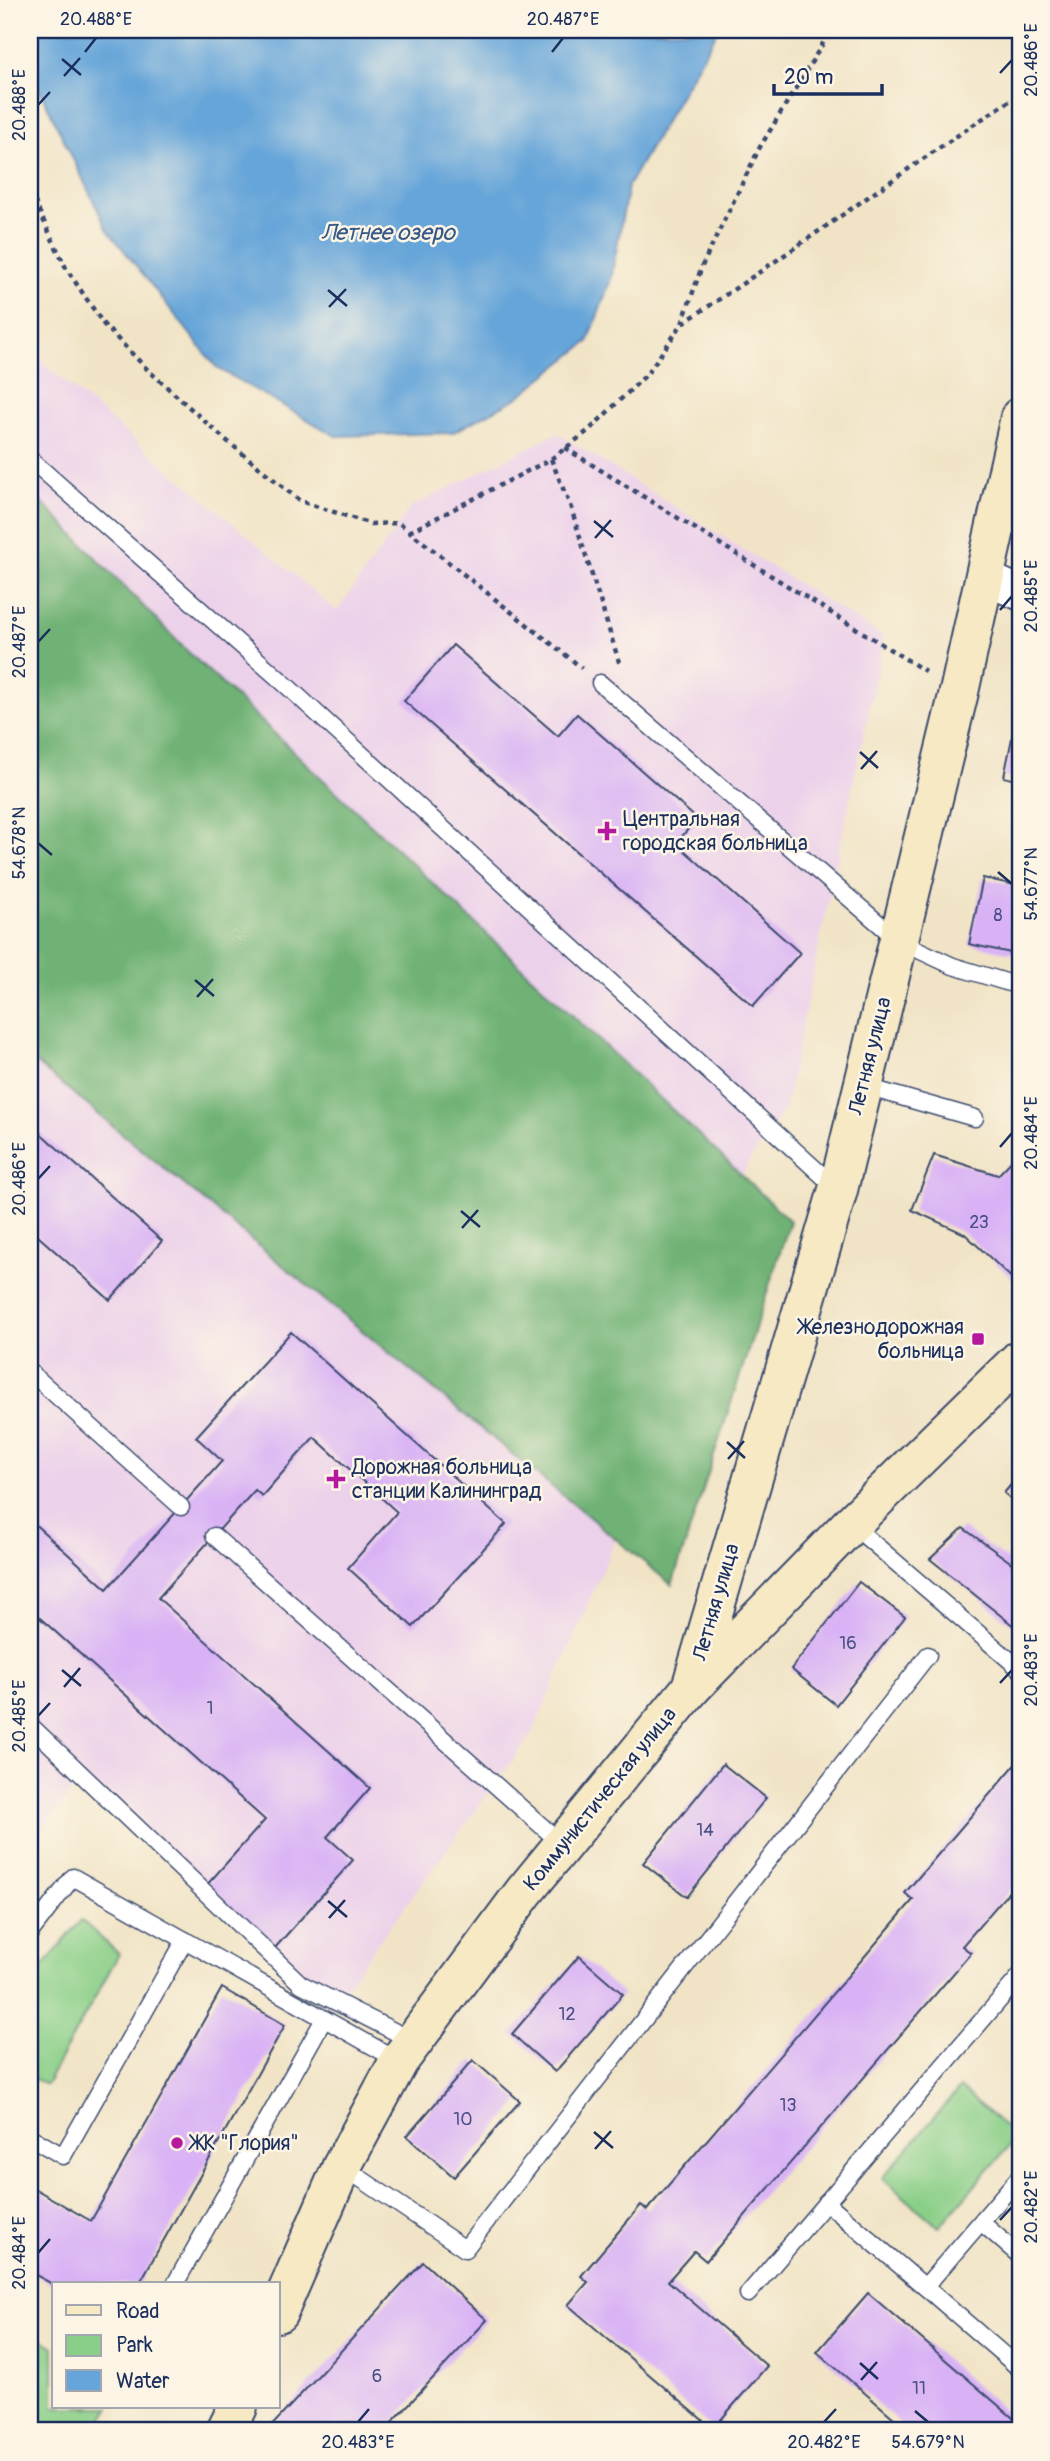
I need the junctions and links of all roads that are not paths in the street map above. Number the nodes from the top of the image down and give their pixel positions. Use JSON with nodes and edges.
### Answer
{"nodes":[{"id":1,"x":1020,"y":417,"type":"edge"},
{"id":2,"x":30,"y":459,"type":"edge"},
{"id":3,"x":983,"y":577,"type":"junction"},
{"id":4,"x":1020,"y":593,"type":"edge"},
{"id":5,"x":600,"y":683,"type":"road end"},
{"id":6,"x":899,"y":941,"type":"junction"},
{"id":7,"x":1019,"y":986,"type":"edge"},
{"id":8,"x":863,"y":1086,"type":"junction"},
{"id":9,"x":975,"y":1118,"type":"dead end"},
{"id":10,"x":838,"y":1190,"type":"junction"},
{"id":11,"x":1020,"y":1359,"type":"edge"},
{"id":12,"x":30,"y":1372,"type":"edge"},
{"id":13,"x":181,"y":1507,"type":"dead end"},
{"id":14,"x":851,"y":1524,"type":"junction"},
{"id":15,"x":214,"y":1535,"type":"dead end"},
{"id":16,"x":928,"y":1655,"type":"dead end"},
{"id":17,"x":1020,"y":1669,"type":"edge"},
{"id":18,"x":691,"y":1688,"type":"junction"},
{"id":19,"x":30,"y":1725,"type":"edge"},
{"id":20,"x":562,"y":1844,"type":"junction"},
{"id":21,"x":30,"y":1933,"type":"edge"},
{"id":22,"x":185,"y":1940,"type":"junction"},
{"id":23,"x":1020,"y":1976,"type":"edge"},
{"id":24,"x":324,"y":2019,"type":"junction"},
{"id":25,"x":406,"y":2051,"type":"junction"},
{"id":26,"x":30,"y":2137,"type":"edge"},
{"id":27,"x":342,"y":2166,"type":"junction"},
{"id":28,"x":1020,"y":2176,"type":"edge"},
{"id":29,"x":826,"y":2202,"type":"junction"},
{"id":30,"x":981,"y":2222,"type":"junction"},
{"id":31,"x":1020,"y":2256,"type":"edge"},
{"id":32,"x":176,"y":2282,"type":"edge"},
{"id":33,"x":925,"y":2287,"type":"junction"},
{"id":34,"x":748,"y":2294,"type":"dead end"},
{"id":35,"x":280,"y":2308,"type":"edge"},
{"id":36,"x":1020,"y":2369,"type":"edge"}],
"edges":[{"from":1,"to":3,"type":"street","name":"Летняя улица"},
{"from":2,"to":10,"type":"lane"},
{"from":3,"to":4,"type":"street"},
{"from":3,"to":6,"type":"street","name":"Летняя улица"},
{"from":5,"to":6,"type":"lane"},
{"from":6,"to":7,"type":"lane"},
{"from":6,"to":8,"type":"street","name":"Летняя улица"},
{"from":8,"to":9,"type":"lane"},
{"from":8,"to":10,"type":"street","name":"Летняя улица"},
{"from":10,"to":18,"type":"street","name":"Летняя улица"},
{"from":11,"to":14,"type":"street","name":"Коммунистическая улица"},
{"from":12,"to":13,"type":"lane"},
{"from":14,"to":17,"type":"lane"},
{"from":14,"to":18,"type":"street","name":"Коммунистическая улица"},
{"from":15,"to":20,"type":"lane"},
{"from":16,"to":27,"type":"lane"},
{"from":18,"to":20,"type":"street","name":"Коммунистическая улица"},
{"from":19,"to":25,"type":"lane"},
{"from":20,"to":25,"type":"street","name":"Коммунистическая улица"},
{"from":21,"to":22,"type":"lane"},
{"from":22,"to":24,"type":"lane"},
{"from":22,"to":26,"type":"lane"},
{"from":23,"to":29,"type":"lane"},
{"from":24,"to":25,"type":"lane"},
{"from":24,"to":32,"type":"lane"},
{"from":25,"to":27,"type":"street","name":"Коммунистическая улица"},
{"from":27,"to":35,"type":"street","name":"Коммунистическая улица"},
{"from":28,"to":30,"type":"lane"},
{"from":29,"to":33,"type":"lane"},
{"from":29,"to":34,"type":"lane"},
{"from":30,"to":31,"type":"lane"},
{"from":30,"to":33,"type":"lane"},
{"from":33,"to":36,"type":"lane"}]}
